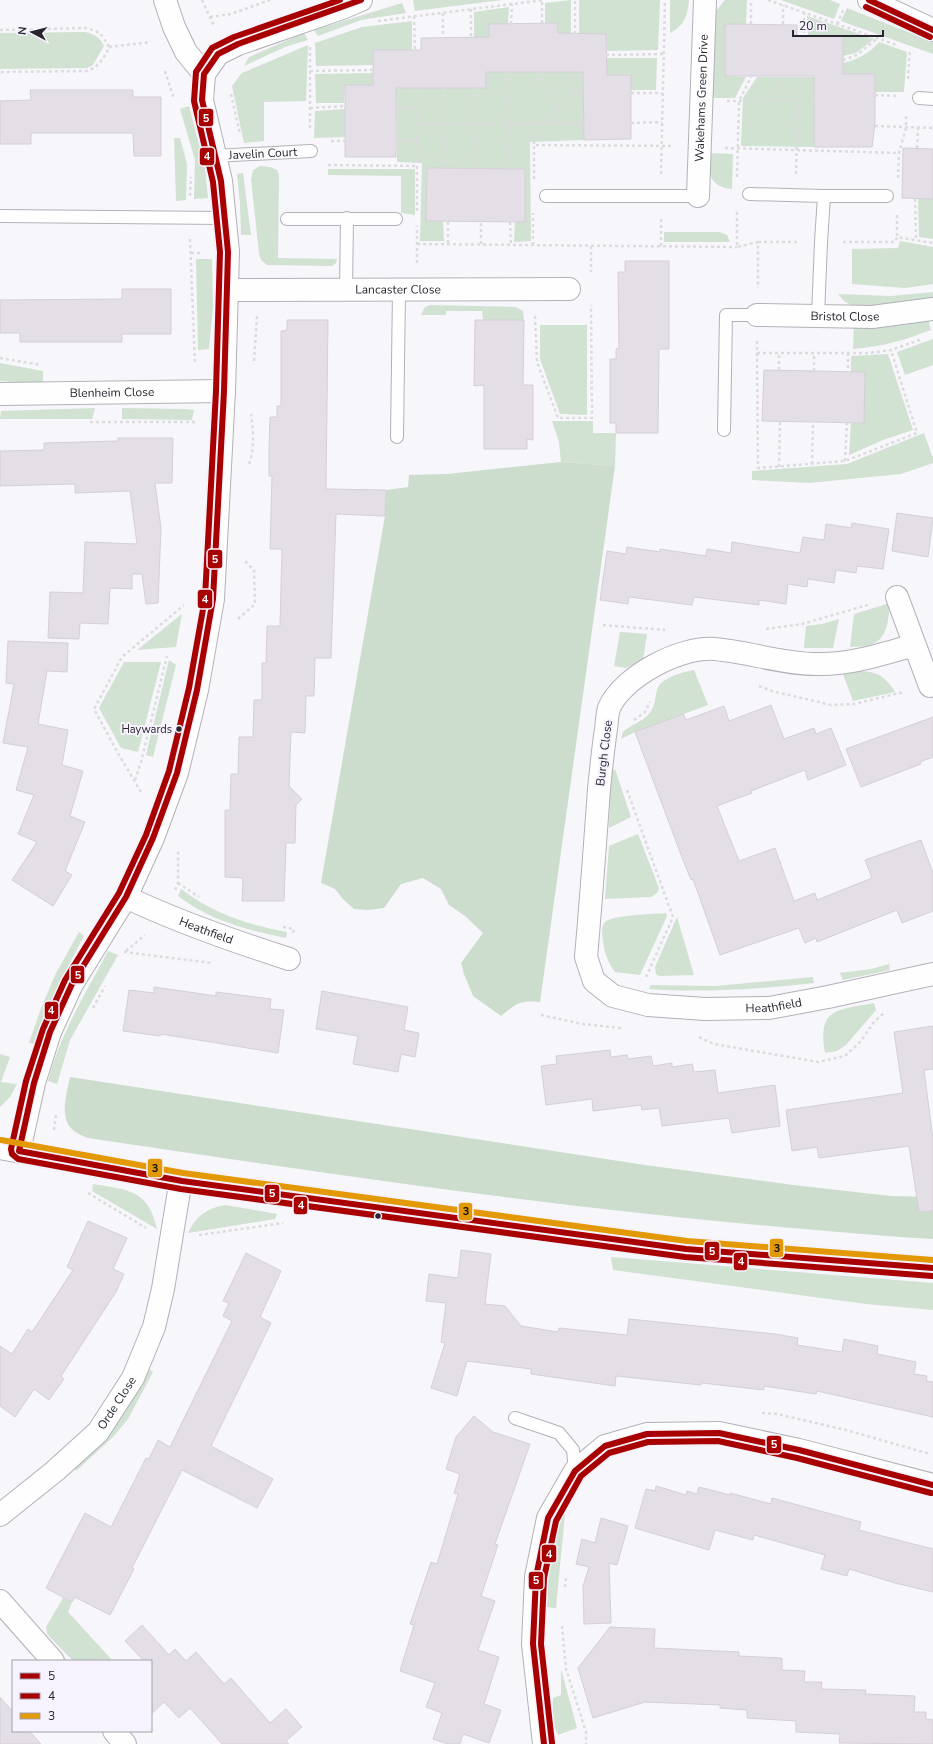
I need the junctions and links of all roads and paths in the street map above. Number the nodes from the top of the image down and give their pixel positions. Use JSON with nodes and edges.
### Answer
{"nodes":[{"id":1,"x":165,"y":0,"type":"edge"},
{"id":2,"x":270,"y":0,"type":"edge"},
{"id":3,"x":361,"y":0,"type":"edge"},
{"id":4,"x":543,"y":0,"type":"edge"},
{"id":5,"x":575,"y":0,"type":"edge"},
{"id":6,"x":665,"y":0,"type":"edge"},
{"id":7,"x":705,"y":0,"type":"edge"},
{"id":8,"x":751,"y":0,"type":"edge"},
{"id":9,"x":768,"y":0,"type":"edge"},
{"id":10,"x":869,"y":0,"type":"edge"},
{"id":11,"x":512,"y":4,"type":"junction"},
{"id":12,"x":783,"y":5,"type":"junction"},
{"id":13,"x":845,"y":6,"type":"dead end"},
{"id":14,"x":471,"y":9,"type":"junction"},
{"id":15,"x":804,"y":12,"type":"junction"},
{"id":16,"x":443,"y":13,"type":"junction"},
{"id":17,"x":414,"y":16,"type":"junction"},
{"id":18,"x":210,"y":17,"type":"dead end"},
{"id":19,"x":376,"y":21,"type":"dead end"},
{"id":20,"x":542,"y":23,"type":"dead end"},
{"id":21,"x":511,"y":24,"type":"dead end"},
{"id":22,"x":751,"y":24,"type":"dead end"},
{"id":23,"x":783,"y":24,"type":"dead end"},
{"id":24,"x":836,"y":24,"type":"junction"},
{"id":25,"x":174,"y":27,"type":"junction"},
{"id":26,"x":0,"y":30,"type":"edge"},
{"id":27,"x":933,"y":30,"type":"edge"},
{"id":28,"x":575,"y":34,"type":"dead end"},
{"id":29,"x":804,"y":36,"type":"dead end"},
{"id":30,"x":443,"y":37,"type":"dead end"},
{"id":31,"x":471,"y":37,"type":"dead end"},
{"id":32,"x":878,"y":38,"type":"junction"},
{"id":33,"x":310,"y":41,"type":"dead end"},
{"id":34,"x":109,"y":47,"type":"junction"},
{"id":35,"x":910,"y":49,"type":"junction"},
{"id":36,"x":415,"y":50,"type":"dead end"},
{"id":37,"x":916,"y":52,"type":"dead end"},
{"id":38,"x":663,"y":54,"type":"junction"},
{"id":39,"x":606,"y":55,"type":"dead end"},
{"id":40,"x":843,"y":60,"type":"dead end"},
{"id":41,"x":165,"y":70,"type":"dead end"},
{"id":42,"x":373,"y":70,"type":"dead end"},
{"id":43,"x":310,"y":71,"type":"junction"},
{"id":44,"x":0,"y":72,"type":"edge"},
{"id":45,"x":508,"y":72,"type":"dead end"},
{"id":46,"x":541,"y":72,"type":"dead end"},
{"id":47,"x":574,"y":72,"type":"dead end"},
{"id":48,"x":204,"y":74,"type":"junction"},
{"id":49,"x":751,"y":76,"type":"dead end"},
{"id":50,"x":803,"y":76,"type":"dead end"},
{"id":51,"x":782,"y":77,"type":"dead end"},
{"id":52,"x":908,"y":80,"type":"dead end"},
{"id":53,"x":416,"y":88,"type":"dead end"},
{"id":54,"x":444,"y":88,"type":"dead end"},
{"id":55,"x":475,"y":88,"type":"dead end"},
{"id":56,"x":230,"y":92,"type":"dead end"},
{"id":57,"x":570,"y":93,"type":"junction"},
{"id":58,"x":583,"y":93,"type":"dead end"},
{"id":59,"x":631,"y":93,"type":"dead end"},
{"id":60,"x":662,"y":93,"type":"junction"},
{"id":61,"x":875,"y":95,"type":"dead end"},
{"id":62,"x":901,"y":96,"type":"dead end"},
{"id":63,"x":919,"y":98,"type":"dead end"},
{"id":64,"x":933,"y":99,"type":"edge"},
{"id":65,"x":798,"y":100,"type":"junction"},
{"id":66,"x":814,"y":100,"type":"dead end"},
{"id":67,"x":701,"y":101,"type":"junction"},
{"id":68,"x":739,"y":101,"type":"junction"},
{"id":69,"x":782,"y":101,"type":"junction"},
{"id":70,"x":176,"y":106,"type":"dead end"},
{"id":71,"x":344,"y":106,"type":"dead end"},
{"id":72,"x":417,"y":107,"type":"junction"},
{"id":73,"x":310,"y":108,"type":"junction"},
{"id":74,"x":396,"y":108,"type":"dead end"},
{"id":75,"x":557,"y":111,"type":"junction"},
{"id":76,"x":907,"y":112,"type":"dead end"},
{"id":77,"x":662,"y":122,"type":"junction"},
{"id":78,"x":477,"y":123,"type":"junction"},
{"id":79,"x":510,"y":123,"type":"junction"},
{"id":80,"x":534,"y":123,"type":"junction"},
{"id":81,"x":545,"y":123,"type":"junction"},
{"id":82,"x":584,"y":123,"type":"dead end"},
{"id":83,"x":631,"y":123,"type":"dead end"},
{"id":84,"x":417,"y":124,"type":"junction"},
{"id":85,"x":445,"y":124,"type":"junction"},
{"id":86,"x":875,"y":126,"type":"dead end"},
{"id":87,"x":906,"y":128,"type":"junction"},
{"id":88,"x":918,"y":128,"type":"junction"},
{"id":89,"x":933,"y":128,"type":"edge"},
{"id":90,"x":797,"y":133,"type":"junction"},
{"id":91,"x":814,"y":133,"type":"dead end"},
{"id":92,"x":396,"y":141,"type":"dead end"},
{"id":93,"x":418,"y":141,"type":"junction"},
{"id":94,"x":661,"y":146,"type":"junction"},
{"id":95,"x":699,"y":146,"type":"junction"},
{"id":96,"x":738,"y":148,"type":"junction"},
{"id":97,"x":917,"y":148,"type":"dead end"},
{"id":98,"x":797,"y":150,"type":"junction"},
{"id":99,"x":311,"y":151,"type":"junction"},
{"id":100,"x":898,"y":153,"type":"junction"},
{"id":101,"x":243,"y":154,"type":"junction"},
{"id":102,"x":214,"y":156,"type":"junction"},
{"id":103,"x":418,"y":166,"type":"junction"},
{"id":104,"x":446,"y":168,"type":"dead end"},
{"id":105,"x":479,"y":168,"type":"dead end"},
{"id":106,"x":510,"y":168,"type":"dead end"},
{"id":107,"x":191,"y":171,"type":"dead end"},
{"id":108,"x":737,"y":179,"type":"dead end"},
{"id":109,"x":749,"y":194,"type":"dead end"},
{"id":110,"x":546,"y":196,"type":"dead end"},
{"id":111,"x":661,"y":196,"type":"junction"},
{"id":112,"x":698,"y":196,"type":"joint"},
{"id":113,"x":795,"y":196,"type":"junction"},
{"id":114,"x":824,"y":196,"type":"junction"},
{"id":115,"x":887,"y":196,"type":"joint"},
{"id":116,"x":915,"y":199,"type":"dead end"},
{"id":117,"x":737,"y":210,"type":"dead end"},
{"id":118,"x":417,"y":212,"type":"dead end"},
{"id":119,"x":0,"y":216,"type":"edge"},
{"id":120,"x":189,"y":218,"type":"junction"},
{"id":121,"x":224,"y":218,"type":"junction"},
{"id":122,"x":347,"y":218,"type":"junction"},
{"id":123,"x":287,"y":219,"type":"dead end"},
{"id":124,"x":396,"y":219,"type":"dead end"},
{"id":125,"x":417,"y":219,"type":"dead end"},
{"id":126,"x":448,"y":222,"type":"dead end"},
{"id":127,"x":482,"y":222,"type":"dead end"},
{"id":128,"x":510,"y":222,"type":"dead end"},
{"id":129,"x":916,"y":240,"type":"junction"},
{"id":130,"x":758,"y":242,"type":"junction"},
{"id":131,"x":821,"y":242,"type":"junction"},
{"id":132,"x":933,"y":243,"type":"edge"},
{"id":133,"x":417,"y":244,"type":"junction"},
{"id":134,"x":448,"y":244,"type":"junction"},
{"id":135,"x":481,"y":244,"type":"junction"},
{"id":136,"x":510,"y":245,"type":"junction"},
{"id":137,"x":591,"y":246,"type":"junction"},
{"id":138,"x":661,"y":246,"type":"junction"},
{"id":139,"x":737,"y":247,"type":"junction"},
{"id":140,"x":591,"y":275,"type":"dead end"},
{"id":141,"x":534,"y":289,"type":"junction"},
{"id":142,"x":569,"y":289,"type":"dead end"},
{"id":143,"x":227,"y":290,"type":"junction"},
{"id":144,"x":346,"y":290,"type":"junction"},
{"id":145,"x":408,"y":290,"type":"junction"},
{"id":146,"x":591,"y":304,"type":"dead end"},
{"id":147,"x":933,"y":309,"type":"edge"},
{"id":148,"x":757,"y":315,"type":"junction"},
{"id":149,"x":818,"y":316,"type":"junction"},
{"id":150,"x":926,"y":337,"type":"dead end"},
{"id":151,"x":890,"y":350,"type":"junction"},
{"id":152,"x":814,"y":352,"type":"junction"},
{"id":153,"x":757,"y":353,"type":"junction"},
{"id":154,"x":779,"y":353,"type":"junction"},
{"id":155,"x":848,"y":353,"type":"junction"},
{"id":156,"x":779,"y":370,"type":"dead end"},
{"id":157,"x":814,"y":371,"type":"dead end"},
{"id":158,"x":848,"y":372,"type":"dead end"},
{"id":159,"x":224,"y":391,"type":"junction"},
{"id":160,"x":198,"y":392,"type":"junction"},
{"id":161,"x":0,"y":394,"type":"edge"},
{"id":162,"x":780,"y":421,"type":"dead end"},
{"id":163,"x":86,"y":422,"type":"dead end"},
{"id":164,"x":196,"y":422,"type":"junction"},
{"id":165,"x":813,"y":422,"type":"dead end"},
{"id":166,"x":847,"y":423,"type":"dead end"},
{"id":167,"x":196,"y":430,"type":"dead end"},
{"id":168,"x":724,"y":430,"type":"dead end"},
{"id":169,"x":397,"y":437,"type":"dead end"},
{"id":170,"x":845,"y":461,"type":"junction"},
{"id":171,"x":812,"y":464,"type":"junction"},
{"id":172,"x":779,"y":467,"type":"junction"},
{"id":173,"x":897,"y":597,"type":"joint"},
{"id":174,"x":186,"y":603,"type":"dead end"},
{"id":175,"x":603,"y":625,"type":"dead end"},
{"id":176,"x":764,"y":629,"type":"dead end"},
{"id":177,"x":666,"y":630,"type":"dead end"},
{"id":178,"x":914,"y":645,"type":"junction"},
{"id":179,"x":167,"y":656,"type":"dead end"},
{"id":180,"x":654,"y":667,"type":"junction"},
{"id":181,"x":930,"y":686,"type":"dead end"},
{"id":182,"x":606,"y":732,"type":"junction"},
{"id":183,"x":135,"y":781,"type":"junction"},
{"id":184,"x":624,"y":784,"type":"dead end"},
{"id":185,"x":144,"y":796,"type":"dead end"},
{"id":186,"x":126,"y":897,"type":"junction"},
{"id":187,"x":289,"y":959,"type":"dead end"},
{"id":188,"x":933,"y":974,"type":"edge"},
{"id":189,"x":652,"y":981,"type":"dead end"},
{"id":190,"x":613,"y":996,"type":"joint"},
{"id":191,"x":541,"y":1015,"type":"dead end"},
{"id":192,"x":626,"y":1028,"type":"dead end"},
{"id":193,"x":10,"y":1149,"type":"edge"},
{"id":194,"x":182,"y":1181,"type":"junction"},
{"id":195,"x":933,"y":1268,"type":"edge"},
{"id":196,"x":515,"y":1418,"type":"dead end"},
{"id":197,"x":575,"y":1472,"type":"junction"},
{"id":198,"x":933,"y":1485,"type":"edge"},
{"id":199,"x":0,"y":1515,"type":"edge"},
{"id":200,"x":566,"y":1574,"type":"dead end"},
{"id":201,"x":564,"y":1589,"type":"dead end"},
{"id":202,"x":0,"y":1600,"type":"edge"},
{"id":203,"x":562,"y":1624,"type":"dead end"},
{"id":204,"x":52,"y":1660,"type":"edge"},
{"id":205,"x":115,"y":1732,"type":"edge"},
{"id":206,"x":125,"y":1744,"type":"edge"},
{"id":207,"x":544,"y":1744,"type":"edge"},
{"id":208,"x":586,"y":1744,"type":"edge"}],
"edges":[{"from":1,"to":25,"type":"street"},
{"from":2,"to":18,"type":"path"},
{"from":3,"to":48,"type":"street"},
{"from":4,"to":11,"type":"path"},
{"from":4,"to":20,"type":"path"},
{"from":5,"to":28,"type":"path"},
{"from":6,"to":38,"type":"path"},
{"from":7,"to":67,"type":"street","name":"Wakehams Green Drive"},
{"from":8,"to":22,"type":"path"},
{"from":9,"to":12,"type":"path"},
{"from":10,"to":27,"type":"street"},
{"from":11,"to":14,"type":"path"},
{"from":11,"to":21,"type":"path"},
{"from":12,"to":15,"type":"path"},
{"from":12,"to":23,"type":"path"},
{"from":13,"to":24,"type":"path"},
{"from":14,"to":16,"type":"path"},
{"from":14,"to":31,"type":"path"},
{"from":15,"to":24,"type":"path"},
{"from":15,"to":29,"type":"path"},
{"from":16,"to":17,"type":"path"},
{"from":16,"to":30,"type":"path"},
{"from":17,"to":19,"type":"path"},
{"from":17,"to":36,"type":"path"},
{"from":24,"to":32,"type":"path"},
{"from":25,"to":34,"type":"path"},
{"from":25,"to":48,"type":"street"},
{"from":26,"to":34,"type":"path"},
{"from":32,"to":35,"type":"path"},
{"from":32,"to":40,"type":"path"},
{"from":33,"to":43,"type":"path"},
{"from":34,"to":44,"type":"path"},
{"from":35,"to":37,"type":"path"},
{"from":35,"to":52,"type":"path"},
{"from":38,"to":39,"type":"path"},
{"from":38,"to":60,"type":"path"},
{"from":41,"to":70,"type":"path"},
{"from":42,"to":43,"type":"path"},
{"from":43,"to":73,"type":"path"},
{"from":45,"to":79,"type":"path"},
{"from":46,"to":75,"type":"path"},
{"from":47,"to":57,"type":"path"},
{"from":48,"to":102,"type":"street"},
{"from":49,"to":68,"type":"path"},
{"from":50,"to":65,"type":"path"},
{"from":51,"to":69,"type":"path"},
{"from":53,"to":72,"type":"path"},
{"from":54,"to":85,"type":"path"},
{"from":55,"to":78,"type":"path"},
{"from":56,"to":101,"type":"path"},
{"from":57,"to":58,"type":"path"},
{"from":57,"to":75,"type":"path"},
{"from":59,"to":60,"type":"path"},
{"from":60,"to":77,"type":"path"},
{"from":61,"to":62,"type":"path"},
{"from":63,"to":64,"type":"lane"},
{"from":65,"to":66,"type":"path"},
{"from":65,"to":69,"type":"path"},
{"from":65,"to":90,"type":"path"},
{"from":67,"to":68,"type":"path"},
{"from":67,"to":95,"type":"street","name":"Wakehams Green Drive"},
{"from":68,"to":69,"type":"path"},
{"from":68,"to":96,"type":"path"},
{"from":71,"to":73,"type":"path"},
{"from":72,"to":74,"type":"path"},
{"from":72,"to":84,"type":"path"},
{"from":73,"to":99,"type":"path"},
{"from":75,"to":81,"type":"path"},
{"from":76,"to":87,"type":"path"},
{"from":77,"to":83,"type":"path"},
{"from":77,"to":94,"type":"path"},
{"from":78,"to":79,"type":"path"},
{"from":78,"to":85,"type":"path"},
{"from":78,"to":105,"type":"path"},
{"from":79,"to":80,"type":"path"},
{"from":79,"to":106,"type":"path"},
{"from":80,"to":81,"type":"path"},
{"from":80,"to":94,"type":"path"},
{"from":81,"to":82,"type":"path"},
{"from":84,"to":85,"type":"path"},
{"from":84,"to":93,"type":"path"},
{"from":85,"to":104,"type":"path"},
{"from":86,"to":87,"type":"path"},
{"from":87,"to":88,"type":"path"},
{"from":87,"to":100,"type":"path"},
{"from":88,"to":89,"type":"path"},
{"from":88,"to":97,"type":"path"},
{"from":90,"to":91,"type":"path"},
{"from":90,"to":98,"type":"path"},
{"from":92,"to":93,"type":"path"},
{"from":93,"to":103,"type":"path"},
{"from":94,"to":95,"type":"path"},
{"from":94,"to":111,"type":"path"},
{"from":95,"to":96,"type":"path"},
{"from":95,"to":112,"type":"street","name":"Wakehams Green Drive"},
{"from":96,"to":98,"type":"path"},
{"from":96,"to":108,"type":"path"},
{"from":98,"to":100,"type":"path"},
{"from":98,"to":113,"type":"path"},
{"from":99,"to":101,"type":"lane","name":"Javelin Court"},
{"from":99,"to":103,"type":"path"},
{"from":100,"to":115,"type":"path"},
{"from":101,"to":102,"type":"lane","name":"Javelin Court"},
{"from":102,"to":121,"type":"street"},
{"from":103,"to":118,"type":"path"},
{"from":107,"to":120,"type":"path"},
{"from":109,"to":113,"type":"lane"},
{"from":110,"to":111,"type":"lane"},
{"from":111,"to":112,"type":"lane"},
{"from":111,"to":138,"type":"path"},
{"from":113,"to":114,"type":"lane"},
{"from":114,"to":115,"type":"lane"},
{"from":114,"to":131,"type":"lane"},
{"from":116,"to":129,"type":"path"},
{"from":117,"to":139,"type":"path"},
{"from":119,"to":120,"type":"lane"},
{"from":120,"to":121,"type":"lane"},
{"from":120,"to":160,"type":"path"},
{"from":121,"to":143,"type":"street"},
{"from":122,"to":123,"type":"lane"},
{"from":122,"to":124,"type":"lane"},
{"from":122,"to":144,"type":"lane"},
{"from":125,"to":133,"type":"path"},
{"from":126,"to":134,"type":"path"},
{"from":127,"to":135,"type":"path"},
{"from":128,"to":136,"type":"path"},
{"from":129,"to":131,"type":"path"},
{"from":129,"to":132,"type":"path"},
{"from":130,"to":131,"type":"path"},
{"from":130,"to":139,"type":"path"},
{"from":130,"to":148,"type":"path"},
{"from":131,"to":149,"type":"lane"},
{"from":133,"to":134,"type":"path"},
{"from":133,"to":145,"type":"path"},
{"from":134,"to":135,"type":"path"},
{"from":135,"to":136,"type":"path"},
{"from":136,"to":137,"type":"path"},
{"from":137,"to":138,"type":"path"},
{"from":137,"to":140,"type":"path"},
{"from":138,"to":139,"type":"path"},
{"from":141,"to":142,"type":"street","name":"Lancaster Close"},
{"from":141,"to":145,"type":"street","name":"Lancaster Close"},
{"from":141,"to":146,"type":"path"},
{"from":143,"to":144,"type":"street","name":"Lancaster Close"},
{"from":143,"to":159,"type":"street"},
{"from":144,"to":145,"type":"street","name":"Lancaster Close"},
{"from":145,"to":169,"type":"lane"},
{"from":147,"to":149,"type":"street","name":"Bristol Close"},
{"from":148,"to":149,"type":"street","name":"Bristol Close"},
{"from":148,"to":153,"type":"path"},
{"from":148,"to":168,"type":"lane"},
{"from":150,"to":151,"type":"path"},
{"from":151,"to":155,"type":"path"},
{"from":151,"to":170,"type":"path"},
{"from":152,"to":154,"type":"path"},
{"from":152,"to":155,"type":"path"},
{"from":152,"to":157,"type":"path"},
{"from":153,"to":154,"type":"path"},
{"from":153,"to":172,"type":"path"},
{"from":154,"to":156,"type":"path"},
{"from":155,"to":158,"type":"path"},
{"from":159,"to":160,"type":"street","name":"Blenheim Close"},
{"from":159,"to":186,"type":"street"},
{"from":160,"to":161,"type":"street","name":"Blenheim Close"},
{"from":160,"to":164,"type":"path"},
{"from":162,"to":172,"type":"path"},
{"from":163,"to":164,"type":"path"},
{"from":164,"to":167,"type":"path"},
{"from":165,"to":171,"type":"path"},
{"from":166,"to":170,"type":"path"},
{"from":170,"to":171,"type":"path"},
{"from":171,"to":172,"type":"path"},
{"from":173,"to":176,"type":"path"},
{"from":173,"to":178,"type":"street"},
{"from":174,"to":183,"type":"path"},
{"from":175,"to":177,"type":"path"},
{"from":178,"to":180,"type":"street","name":"Burgh Close"},
{"from":178,"to":181,"type":"street"},
{"from":179,"to":183,"type":"path"},
{"from":180,"to":182,"type":"street","name":"Burgh Close"},
{"from":180,"to":182,"type":"path"},
{"from":182,"to":190,"type":"street","name":"Burgh Close"},
{"from":183,"to":185,"type":"path"},
{"from":184,"to":189,"type":"path"},
{"from":186,"to":187,"type":"street","name":"Heathfield"},
{"from":186,"to":193,"type":"street"},
{"from":188,"to":190,"type":"street","name":"Heathfield"},
{"from":191,"to":192,"type":"path"},
{"from":193,"to":194,"type":"street"},
{"from":194,"to":195,"type":"street"},
{"from":194,"to":199,"type":"street","name":"Orde Close"},
{"from":196,"to":197,"type":"lane"},
{"from":197,"to":198,"type":"street"},
{"from":197,"to":207,"type":"street"},
{"from":200,"to":201,"type":"path"},
{"from":202,"to":204,"type":"street"},
{"from":203,"to":208,"type":"path"},
{"from":205,"to":206,"type":"street"}]}
